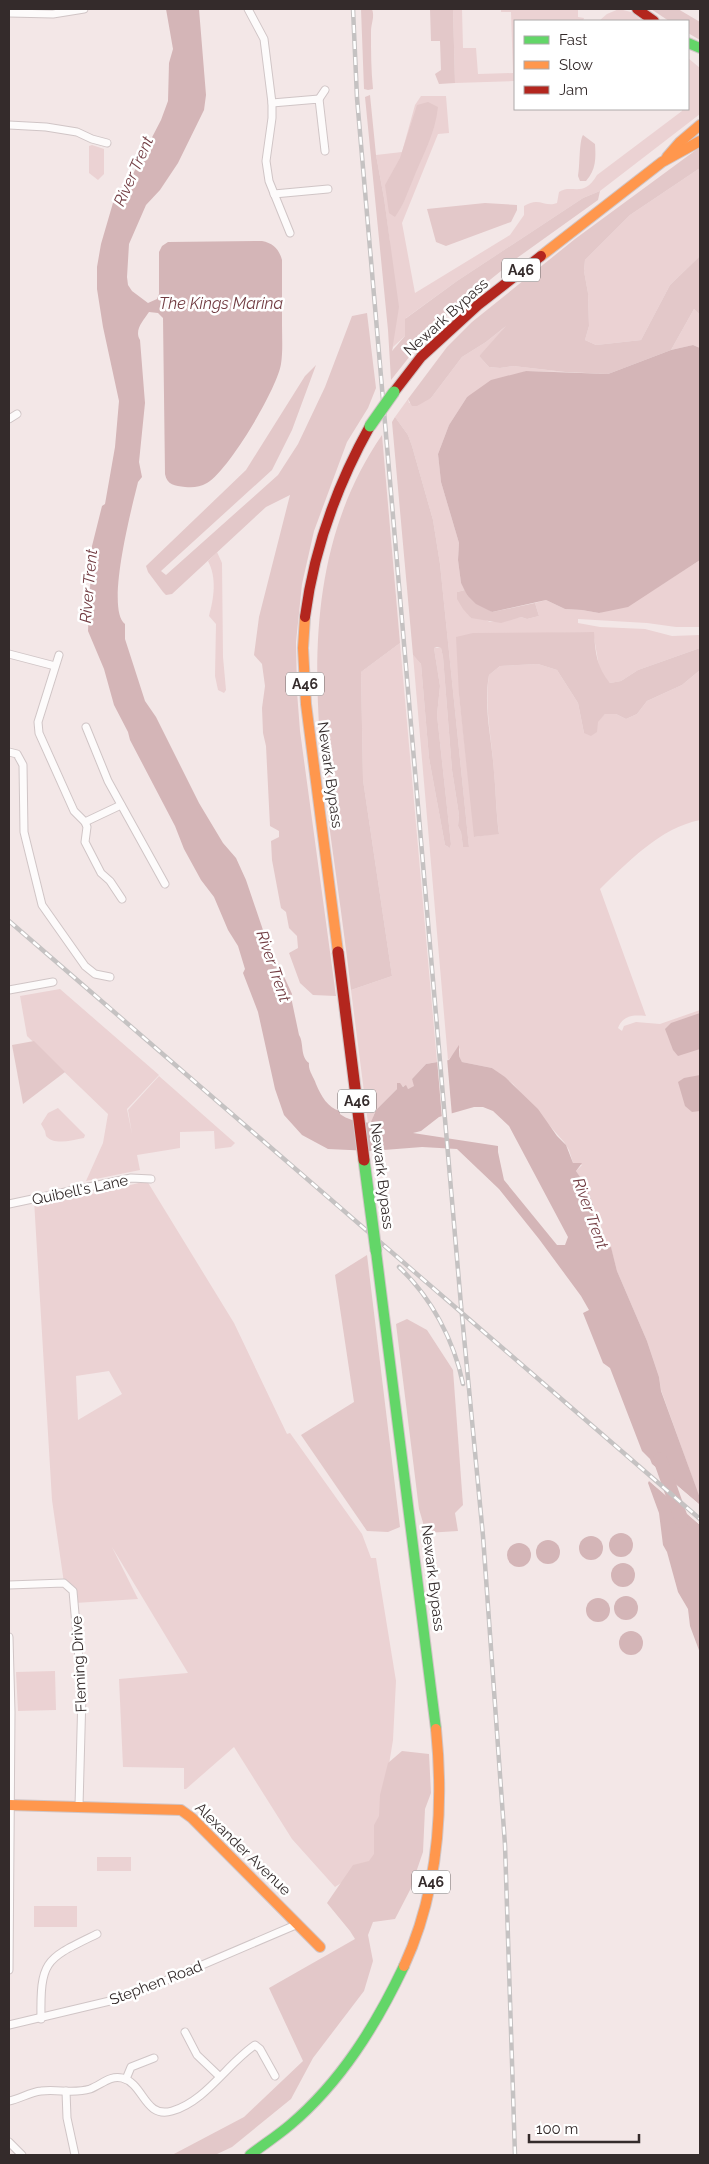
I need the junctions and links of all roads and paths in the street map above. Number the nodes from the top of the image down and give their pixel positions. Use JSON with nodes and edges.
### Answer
{"nodes":[{"id":1,"x":84,"y":9,"type":"edge"},
{"id":2,"x":248,"y":9,"type":"edge"},
{"id":3,"x":637,"y":9,"type":"edge"},
{"id":4,"x":9,"y":13,"type":"edge"},
{"id":5,"x":653,"y":20,"type":"edge"},
{"id":6,"x":693,"y":46,"type":"edge"},
{"id":7,"x":700,"y":56,"type":"edge"},
{"id":8,"x":325,"y":90,"type":"dead end"},
{"id":9,"x":319,"y":98,"type":"junction"},
{"id":10,"x":272,"y":103,"type":"junction"},
{"id":11,"x":9,"y":125,"type":"edge"},
{"id":12,"x":700,"y":125,"type":"edge"},
{"id":13,"x":700,"y":141,"type":"edge"},
{"id":14,"x":108,"y":143,"type":"dead end"},
{"id":15,"x":325,"y":151,"type":"dead end"},
{"id":16,"x":662,"y":162,"type":"junction"},
{"id":17,"x":328,"y":189,"type":"dead end"},
{"id":18,"x":274,"y":194,"type":"junction"},
{"id":19,"x":290,"y":233,"type":"dead end"},
{"id":20,"x":17,"y":414,"type":"dead end"},
{"id":21,"x":9,"y":419,"type":"edge"},
{"id":22,"x":9,"y":654,"type":"edge"},
{"id":23,"x":59,"y":655,"type":"dead end"},
{"id":24,"x":55,"y":666,"type":"junction"},
{"id":25,"x":86,"y":727,"type":"dead end"},
{"id":26,"x":9,"y":752,"type":"edge"},
{"id":27,"x":121,"y":805,"type":"junction"},
{"id":28,"x":86,"y":822,"type":"junction"},
{"id":29,"x":165,"y":884,"type":"dead end"},
{"id":30,"x":122,"y":898,"type":"dead end"},
{"id":31,"x":110,"y":977,"type":"dead end"},
{"id":32,"x":53,"y":982,"type":"dead end"},
{"id":33,"x":9,"y":990,"type":"edge"},
{"id":34,"x":151,"y":1179,"type":"dead end"},
{"id":35,"x":9,"y":1204,"type":"edge"},
{"id":36,"x":9,"y":1585,"type":"edge"},
{"id":37,"x":9,"y":1638,"type":"edge"},
{"id":38,"x":10,"y":1698,"type":"edge"},
{"id":39,"x":9,"y":1805,"type":"edge"},
{"id":40,"x":79,"y":1806,"type":"junction"},
{"id":41,"x":298,"y":1924,"type":"junction"},
{"id":42,"x":97,"y":1934,"type":"dead end"},
{"id":43,"x":320,"y":1947,"type":"dead end"},
{"id":44,"x":9,"y":1970,"type":"edge"},
{"id":45,"x":41,"y":2018,"type":"junction"},
{"id":46,"x":9,"y":2025,"type":"edge"},
{"id":47,"x":185,"y":2032,"type":"dead end"},
{"id":48,"x":154,"y":2058,"type":"dead end"},
{"id":49,"x":219,"y":2076,"type":"junction"},
{"id":50,"x":276,"y":2076,"type":"dead end"},
{"id":51,"x":126,"y":2079,"type":"junction"},
{"id":52,"x":66,"y":2091,"type":"junction"},
{"id":53,"x":9,"y":2101,"type":"edge"},
{"id":54,"x":9,"y":2142,"type":"edge"},
{"id":55,"x":22,"y":2155,"type":"edge"},
{"id":56,"x":75,"y":2155,"type":"edge"},
{"id":57,"x":250,"y":2155,"type":"edge"}],
"edges":[{"from":1,"to":4,"type":"street"},
{"from":2,"to":10,"type":"street"},
{"from":3,"to":5,"type":"main road"},
{"from":6,"to":7,"type":"main road"},
{"from":8,"to":9,"type":"street"},
{"from":9,"to":10,"type":"street"},
{"from":9,"to":15,"type":"street"},
{"from":10,"to":18,"type":"street"},
{"from":11,"to":14,"type":"street"},
{"from":12,"to":16,"type":"main road","name":"Newark Bypass","number":"A46"},
{"from":13,"to":16,"type":"main road","name":"Newark Bypass","number":"A46"},
{"from":16,"to":57,"type":"main road","name":"Newark Bypass","number":"A46","bridge":true},
{"from":17,"to":18,"type":"street"},
{"from":18,"to":19,"type":"street"},
{"from":20,"to":21,"type":"street"},
{"from":22,"to":24,"type":"street"},
{"from":23,"to":24,"type":"street"},
{"from":24,"to":28,"type":"street"},
{"from":25,"to":27,"type":"street"},
{"from":26,"to":31,"type":"street"},
{"from":27,"to":28,"type":"street"},
{"from":27,"to":29,"type":"street"},
{"from":28,"to":30,"type":"street"},
{"from":32,"to":33,"type":"street"},
{"from":34,"to":35,"type":"street","name":"Quibell's Lane"},
{"from":36,"to":40,"type":"street","name":"Fleming Drive"},
{"from":37,"to":38,"type":"street"},
{"from":38,"to":39,"type":"street"},
{"from":39,"to":40,"type":"main road","name":"Alexander Avenue"},
{"from":39,"to":44,"type":"street"},
{"from":40,"to":41,"type":"main road","name":"Alexander Avenue"},
{"from":41,"to":43,"type":"main road","name":"Alexander Avenue"},
{"from":41,"to":45,"type":"street","name":"Stephen Road"},
{"from":42,"to":45,"type":"street"},
{"from":45,"to":46,"type":"street","name":"Stephen Road"},
{"from":47,"to":49,"type":"street"},
{"from":48,"to":51,"type":"street"},
{"from":49,"to":50,"type":"street"},
{"from":49,"to":51,"type":"street"},
{"from":51,"to":52,"type":"street"},
{"from":52,"to":53,"type":"street"},
{"from":52,"to":56,"type":"street"},
{"from":54,"to":55,"type":"street"}]}
